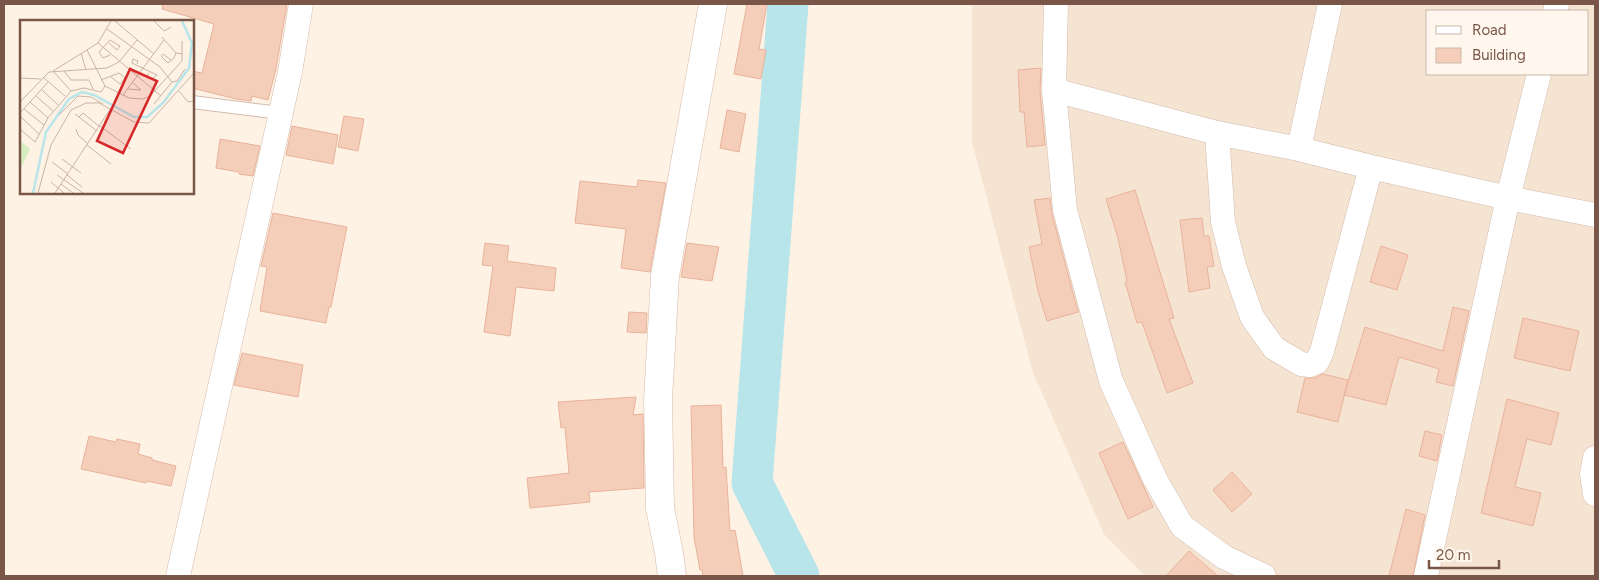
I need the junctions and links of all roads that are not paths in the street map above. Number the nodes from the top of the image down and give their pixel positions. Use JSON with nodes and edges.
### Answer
{"nodes":[{"id":1,"x":301,"y":4,"type":"edge"},
{"id":2,"x":713,"y":4,"type":"edge"},
{"id":3,"x":1056,"y":4,"type":"edge"},
{"id":4,"x":1330,"y":4,"type":"edge"},
{"id":5,"x":1539,"y":75,"type":"edge"},
{"id":6,"x":1054,"y":90,"type":"junction"},
{"id":7,"x":194,"y":102,"type":"edge"},
{"id":8,"x":280,"y":113,"type":"junction"},
{"id":9,"x":1217,"y":133,"type":"junction"},
{"id":10,"x":1299,"y":148,"type":"junction"},
{"id":11,"x":1371,"y":167,"type":"junction"},
{"id":12,"x":1508,"y":198,"type":"junction"},
{"id":13,"x":1595,"y":214,"type":"edge"},
{"id":14,"x":1595,"y":458,"type":"edge"},
{"id":15,"x":1595,"y":494,"type":"edge"},
{"id":16,"x":178,"y":576,"type":"edge"},
{"id":17,"x":672,"y":576,"type":"edge"},
{"id":18,"x":1264,"y":576,"type":"edge"},
{"id":19,"x":1426,"y":576,"type":"edge"}],
"edges":[{"from":1,"to":8,"type":"street"},
{"from":2,"to":17,"type":"street"},
{"from":3,"to":6,"type":"street"},
{"from":4,"to":10,"type":"street"},
{"from":5,"to":12,"type":"street"},
{"from":6,"to":9,"type":"street"},
{"from":6,"to":18,"type":"street"},
{"from":7,"to":8,"type":"lane"},
{"from":8,"to":16,"type":"street"},
{"from":9,"to":10,"type":"street"},
{"from":9,"to":11,"type":"street"},
{"from":10,"to":11,"type":"street"},
{"from":11,"to":12,"type":"street"},
{"from":12,"to":13,"type":"street"},
{"from":12,"to":19,"type":"street"},
{"from":14,"to":15,"type":"street"}]}
